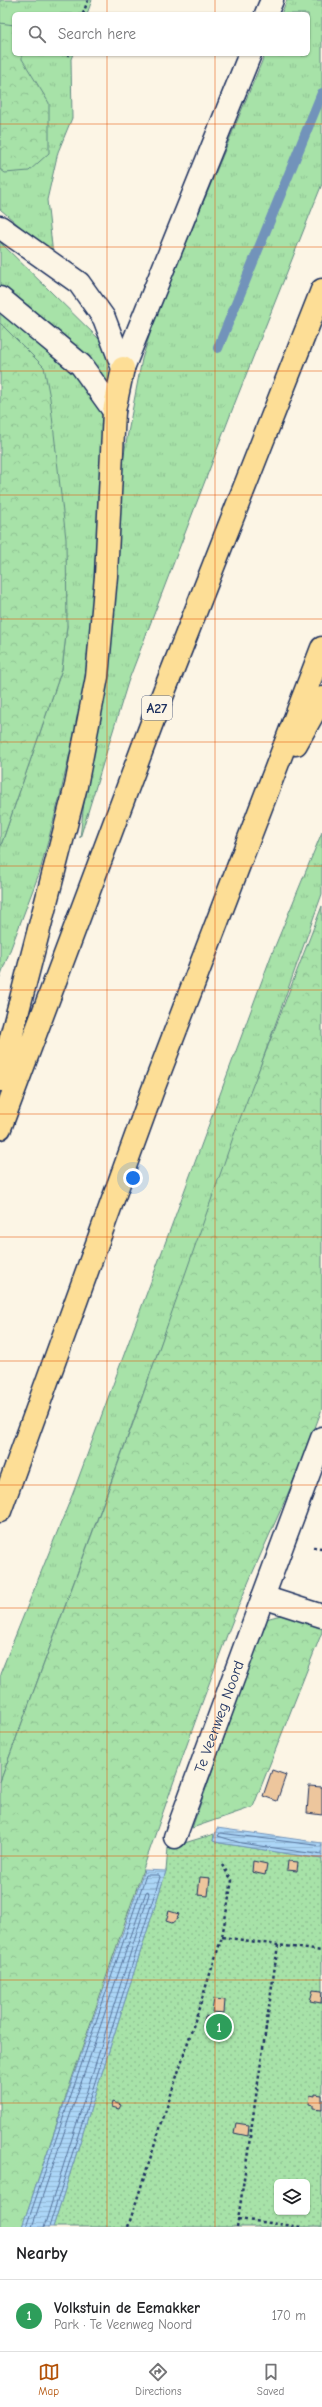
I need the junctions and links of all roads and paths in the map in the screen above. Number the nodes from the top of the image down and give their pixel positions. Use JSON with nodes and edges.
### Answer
{"nodes":[{"id":1,"x":88,"y":0,"type":"edge"},
{"id":2,"x":272,"y":0,"type":"edge"},
{"id":3,"x":84,"y":12,"type":"edge"},
{"id":4,"x":267,"y":12,"type":"edge"},
{"id":5,"x":249,"y":56,"type":"edge"},
{"id":6,"x":0,"y":228,"type":"edge"},
{"id":7,"x":322,"y":290,"type":"edge"},
{"id":8,"x":0,"y":298,"type":"edge"},
{"id":9,"x":123,"y":368,"type":"junction"},
{"id":10,"x":114,"y":411,"type":"junction"},
{"id":11,"x":322,"y":648,"type":"edge"},
{"id":12,"x":322,"y":698,"type":"edge"},
{"id":13,"x":256,"y":817,"type":"junction"},
{"id":14,"x":0,"y":1080,"type":"edge"},
{"id":15,"x":0,"y":1128,"type":"edge"},
{"id":16,"x":322,"y":1438,"type":"edge"},
{"id":17,"x":0,"y":1511,"type":"edge"},
{"id":18,"x":263,"y":1598,"type":"junction"},
{"id":19,"x":322,"y":1616,"type":"edge"},
{"id":20,"x":175,"y":1837,"type":"dead end"},
{"id":21,"x":222,"y":1865,"type":"dead end"},
{"id":22,"x":222,"y":1938,"type":"junction"},
{"id":23,"x":278,"y":1945,"type":"junction"},
{"id":24,"x":322,"y":1951,"type":"edge"},
{"id":25,"x":238,"y":2219,"type":"junction"},
{"id":26,"x":128,"y":2227,"type":"edge"},
{"id":27,"x":237,"y":2227,"type":"edge"},
{"id":28,"x":302,"y":2227,"type":"edge"}],
"edges":[{"from":1,"to":3,"type":"path"},
{"from":2,"to":4,"type":"street"},
{"from":5,"to":9,"type":"street"},
{"from":6,"to":9,"type":"street"},
{"from":7,"to":15,"type":"highway","number":"A27"},
{"from":8,"to":10,"type":"street"},
{"from":9,"to":10,"type":"highway"},
{"from":10,"to":14,"type":"highway"},
{"from":11,"to":13,"type":"highway"},
{"from":12,"to":13,"type":"highway"},
{"from":13,"to":17,"type":"highway"},
{"from":16,"to":18,"type":"street","name":"Te Veenweg Noord"},
{"from":18,"to":19,"type":"street"},
{"from":18,"to":20,"type":"street","name":"Te Veenweg Noord"},
{"from":21,"to":22,"type":"path"},
{"from":22,"to":23,"type":"path"},
{"from":22,"to":26,"type":"path"},
{"from":23,"to":24,"type":"path"},
{"from":23,"to":25,"type":"path"},
{"from":25,"to":27,"type":"path"},
{"from":25,"to":28,"type":"path"}]}
